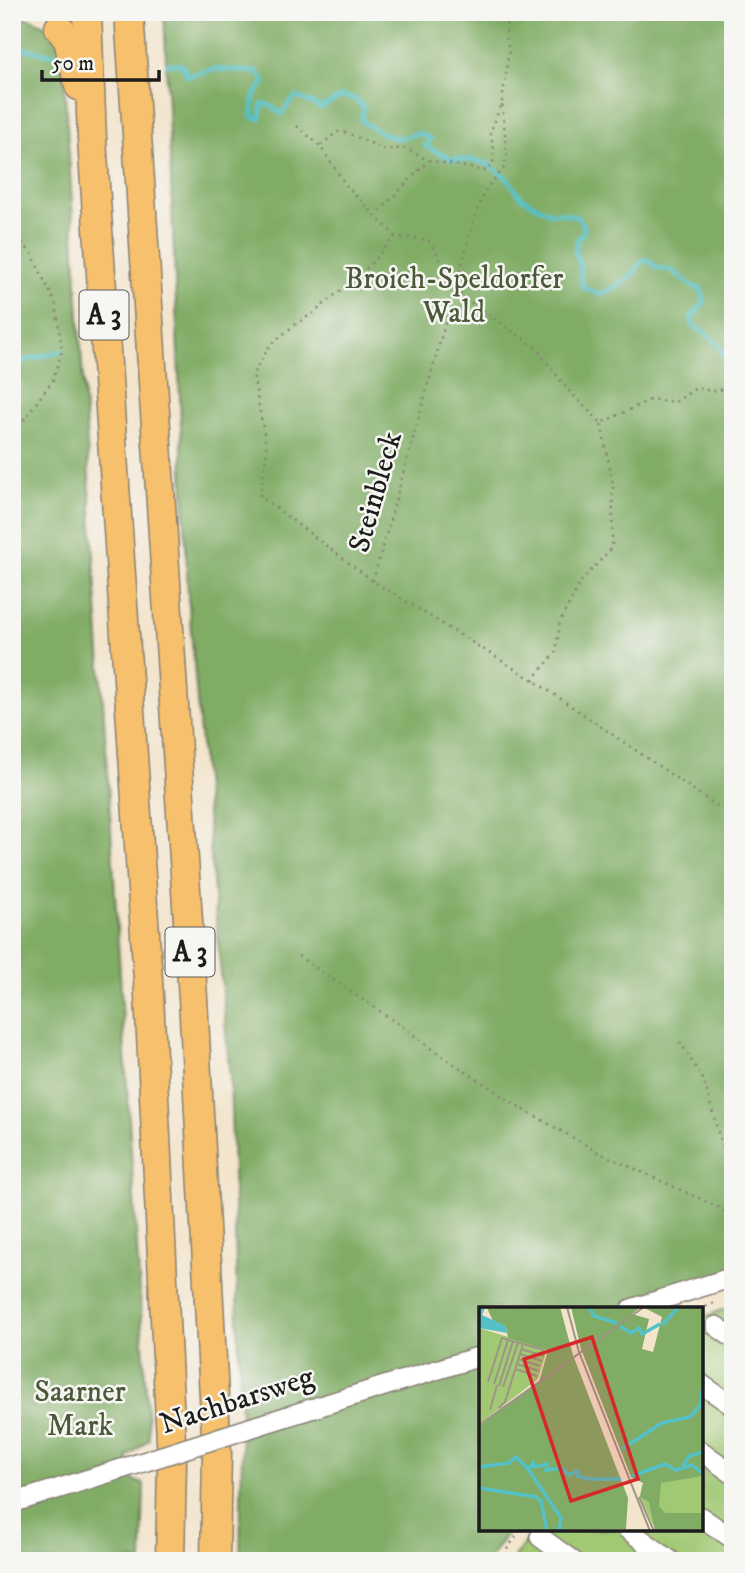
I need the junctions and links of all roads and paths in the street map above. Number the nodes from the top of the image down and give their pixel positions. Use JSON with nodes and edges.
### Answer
{"nodes":[{"id":1,"x":88,"y":12,"type":"edge"},
{"id":2,"x":129,"y":12,"type":"edge"},
{"id":3,"x":507,"y":12,"type":"edge"},
{"id":4,"x":60,"y":28,"type":"dead end"},
{"id":5,"x":502,"y":103,"type":"junction"},
{"id":6,"x":297,"y":126,"type":"dead end"},
{"id":7,"x":92,"y":139,"type":"junction"},
{"id":8,"x":320,"y":146,"type":"junction"},
{"id":9,"x":428,"y":160,"type":"junction"},
{"id":10,"x":374,"y":216,"type":"junction"},
{"id":11,"x":12,"y":233,"type":"edge"},
{"id":12,"x":396,"y":236,"type":"junction"},
{"id":13,"x":455,"y":291,"type":"junction"},
{"id":14,"x":733,"y":388,"type":"edge"},
{"id":15,"x":601,"y":422,"type":"junction"},
{"id":16,"x":12,"y":436,"type":"edge"},
{"id":17,"x":373,"y":580,"type":"junction"},
{"id":18,"x":533,"y":680,"type":"junction"},
{"id":19,"x":733,"y":817,"type":"edge"},
{"id":20,"x":298,"y":957,"type":"dead end"},
{"id":21,"x":680,"y":1042,"type":"dead end"},
{"id":22,"x":733,"y":1174,"type":"edge"},
{"id":23,"x":733,"y":1218,"type":"edge"},
{"id":24,"x":733,"y":1277,"type":"edge"},
{"id":25,"x":637,"y":1307,"type":"edge"},
{"id":26,"x":716,"y":1326,"type":"dead end"},
{"id":27,"x":733,"y":1338,"type":"edge"},
{"id":28,"x":479,"y":1357,"type":"edge"},
{"id":29,"x":703,"y":1385,"type":"edge"},
{"id":30,"x":733,"y":1406,"type":"edge"},
{"id":31,"x":703,"y":1452,"type":"edge"},
{"id":32,"x":733,"y":1474,"type":"edge"},
{"id":33,"x":12,"y":1503,"type":"edge"},
{"id":34,"x":703,"y":1518,"type":"edge"},
{"id":35,"x":520,"y":1531,"type":"edge"},
{"id":36,"x":630,"y":1531,"type":"edge"},
{"id":37,"x":540,"y":1537,"type":"dead end"},
{"id":38,"x":733,"y":1539,"type":"edge"},
{"id":39,"x":170,"y":1561,"type":"edge"},
{"id":40,"x":215,"y":1561,"type":"edge"},
{"id":41,"x":499,"y":1561,"type":"edge"},
{"id":42,"x":573,"y":1561,"type":"edge"},
{"id":43,"x":671,"y":1561,"type":"edge"}],
"edges":[{"from":1,"to":7,"type":"highway","number":"A 3"},
{"from":2,"to":40,"type":"highway","number":"A 3"},
{"from":3,"to":5,"type":"path"},
{"from":4,"to":7,"type":"highway"},
{"from":5,"to":9,"type":"path"},
{"from":5,"to":13,"type":"path","name":"Steinbleck"},
{"from":6,"to":8,"type":"path"},
{"from":7,"to":39,"type":"highway","number":"A 3"},
{"from":8,"to":9,"type":"path"},
{"from":8,"to":10,"type":"path"},
{"from":9,"to":10,"type":"path"},
{"from":10,"to":12,"type":"path"},
{"from":11,"to":16,"type":"path"},
{"from":12,"to":13,"type":"path"},
{"from":12,"to":17,"type":"path"},
{"from":13,"to":15,"type":"path"},
{"from":13,"to":17,"type":"path","name":"Steinbleck"},
{"from":14,"to":15,"type":"path"},
{"from":15,"to":18,"type":"path"},
{"from":17,"to":18,"type":"path","name":"Steinbleck"},
{"from":18,"to":19,"type":"path","name":"Steinbleck"},
{"from":20,"to":23,"type":"path"},
{"from":21,"to":22,"type":"path"},
{"from":24,"to":25,"type":"lane"},
{"from":26,"to":27,"type":"lane"},
{"from":28,"to":33,"type":"lane","name":"Nachbarsweg","bridge":true},
{"from":29,"to":30,"type":"lane"},
{"from":31,"to":32,"type":"lane"},
{"from":34,"to":38,"type":"lane"},
{"from":35,"to":41,"type":"path"},
{"from":36,"to":43,"type":"lane"},
{"from":37,"to":42,"type":"lane"}]}
